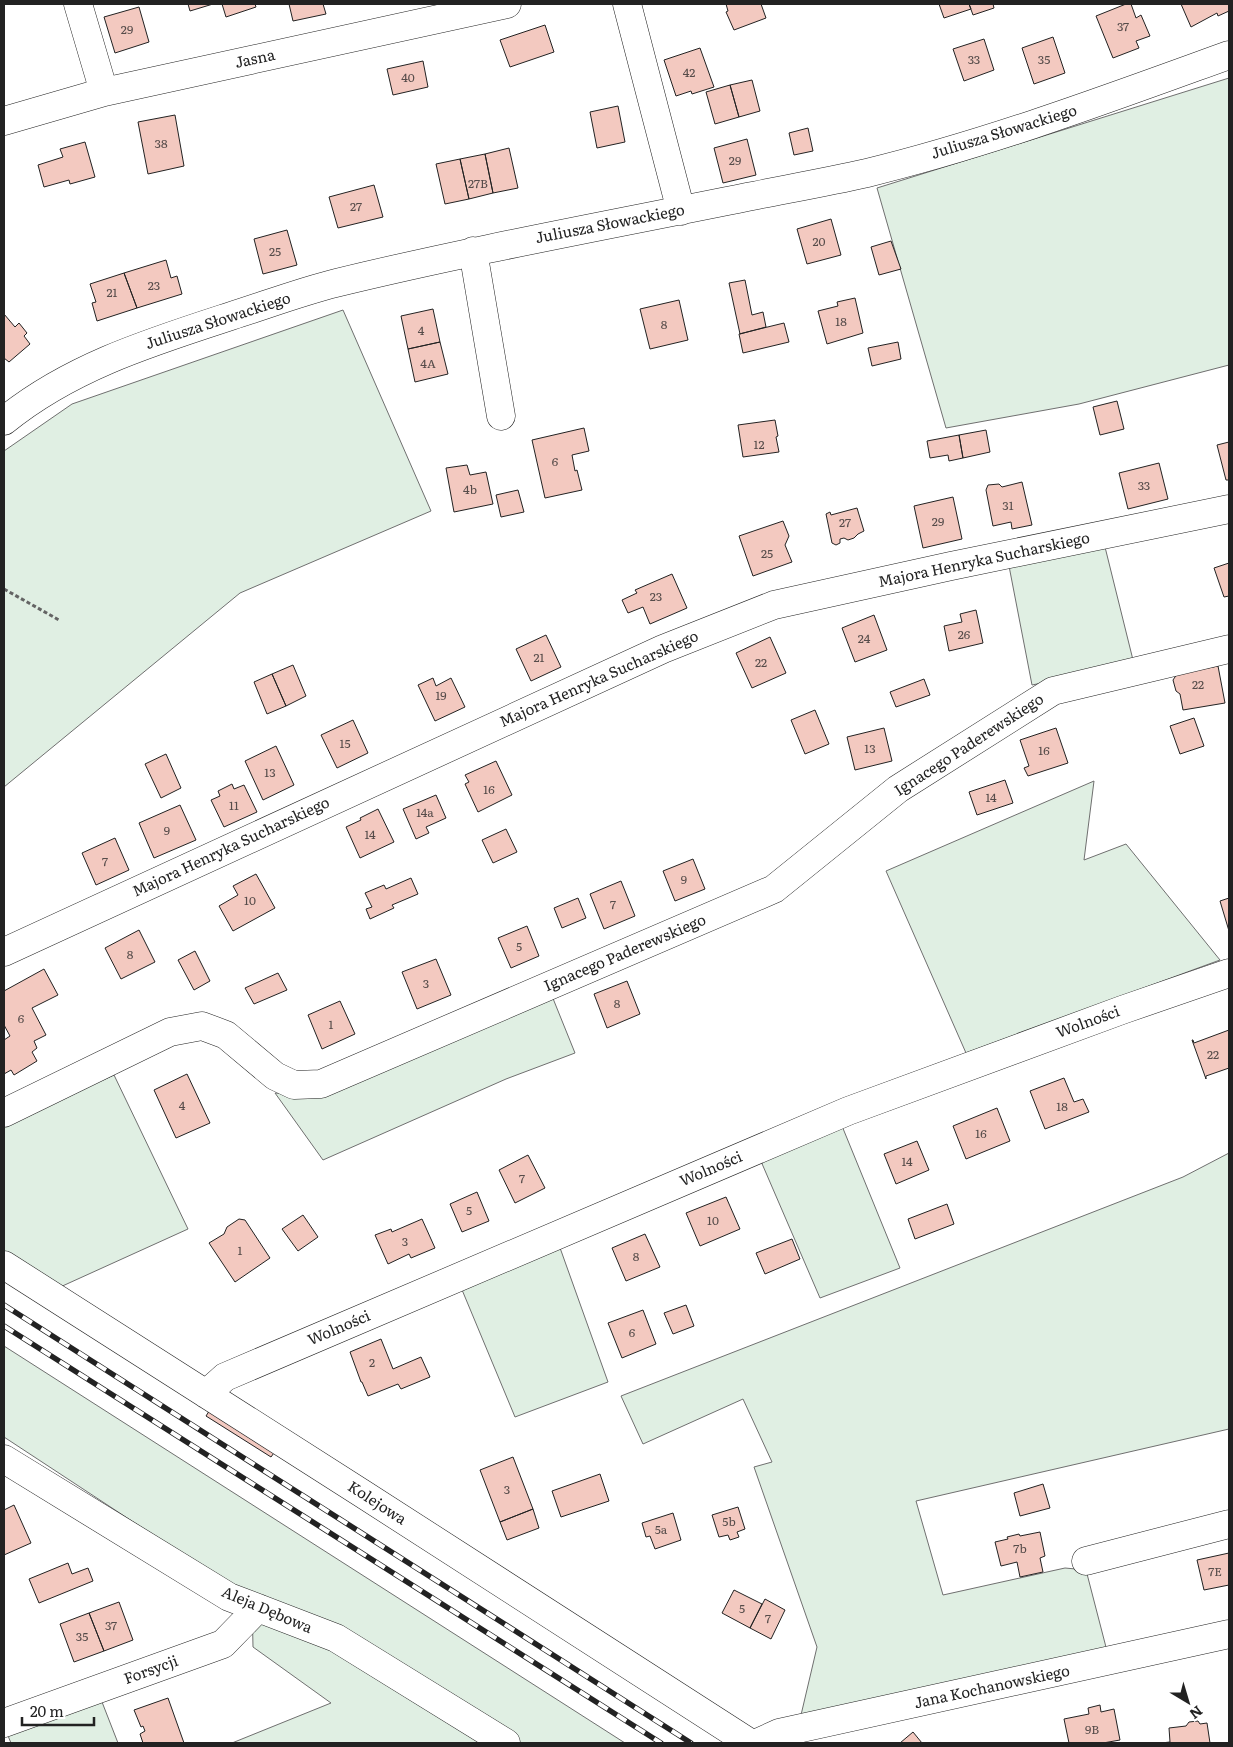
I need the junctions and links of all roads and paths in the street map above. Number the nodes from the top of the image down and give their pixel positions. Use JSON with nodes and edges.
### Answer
{"nodes":[{"id":1,"x":78,"y":4,"type":"edge"},
{"id":2,"x":507,"y":4,"type":"edge"},
{"id":3,"x":627,"y":4,"type":"edge"},
{"id":4,"x":1229,"y":55,"type":"edge"},
{"id":5,"x":104,"y":92,"type":"junction"},
{"id":6,"x":4,"y":121,"type":"edge"},
{"id":7,"x":681,"y":211,"type":"junction"},
{"id":8,"x":473,"y":251,"type":"junction"},
{"id":9,"x":501,"y":416,"type":"dead end"},
{"id":10,"x":4,"y":421,"type":"edge"},
{"id":11,"x":1229,"y":509,"type":"edge"},
{"id":12,"x":4,"y":589,"type":"edge"},
{"id":13,"x":59,"y":620,"type":"dead end"},
{"id":14,"x":1229,"y":649,"type":"edge"},
{"id":15,"x":4,"y":952,"type":"edge"},
{"id":16,"x":1229,"y":973,"type":"edge"},
{"id":17,"x":4,"y":1113,"type":"edge"},
{"id":18,"x":4,"y":1265,"type":"edge"},
{"id":19,"x":206,"y":1394,"type":"junction"},
{"id":20,"x":8,"y":1466,"type":"edge"},
{"id":21,"x":1229,"y":1524,"type":"edge"},
{"id":22,"x":1086,"y":1561,"type":"dead end"},
{"id":23,"x":258,"y":1608,"type":"junction"},
{"id":24,"x":1229,"y":1634,"type":"edge"},
{"id":25,"x":4,"y":1723,"type":"edge"},
{"id":26,"x":491,"y":1739,"type":"edge"},
{"id":27,"x":750,"y":1743,"type":"edge"},
{"id":28,"x":757,"y":1743,"type":"edge"}],
"edges":[{"from":1,"to":5,"type":"street"},
{"from":2,"to":5,"type":"street","name":"Jasna"},
{"from":3,"to":7,"type":"street"},
{"from":4,"to":7,"type":"street","name":"Juliusza Słowackiego"},
{"from":5,"to":6,"type":"street","name":"Jasna"},
{"from":7,"to":8,"type":"street","name":"Juliusza Słowackiego"},
{"from":8,"to":9,"type":"street"},
{"from":8,"to":10,"type":"street","name":"Juliusza Słowackiego"},
{"from":11,"to":15,"type":"street","name":"Majora Henryka Sucharskiego"},
{"from":12,"to":13,"type":"path"},
{"from":14,"to":17,"type":"street","name":"Ignacego Paderewskiego"},
{"from":16,"to":19,"type":"street","name":"Wolności"},
{"from":18,"to":19,"type":"street","name":"Kolejowa"},
{"from":19,"to":27,"type":"street","name":"Kolejowa"},
{"from":20,"to":23,"type":"street","name":"Aleja Dębowa"},
{"from":21,"to":22,"type":"street"},
{"from":23,"to":25,"type":"street","name":"Forsycji"},
{"from":23,"to":26,"type":"street","name":"Aleja Dębowa"},
{"from":24,"to":28,"type":"street","name":"Jana Kochanowskiego"}]}
